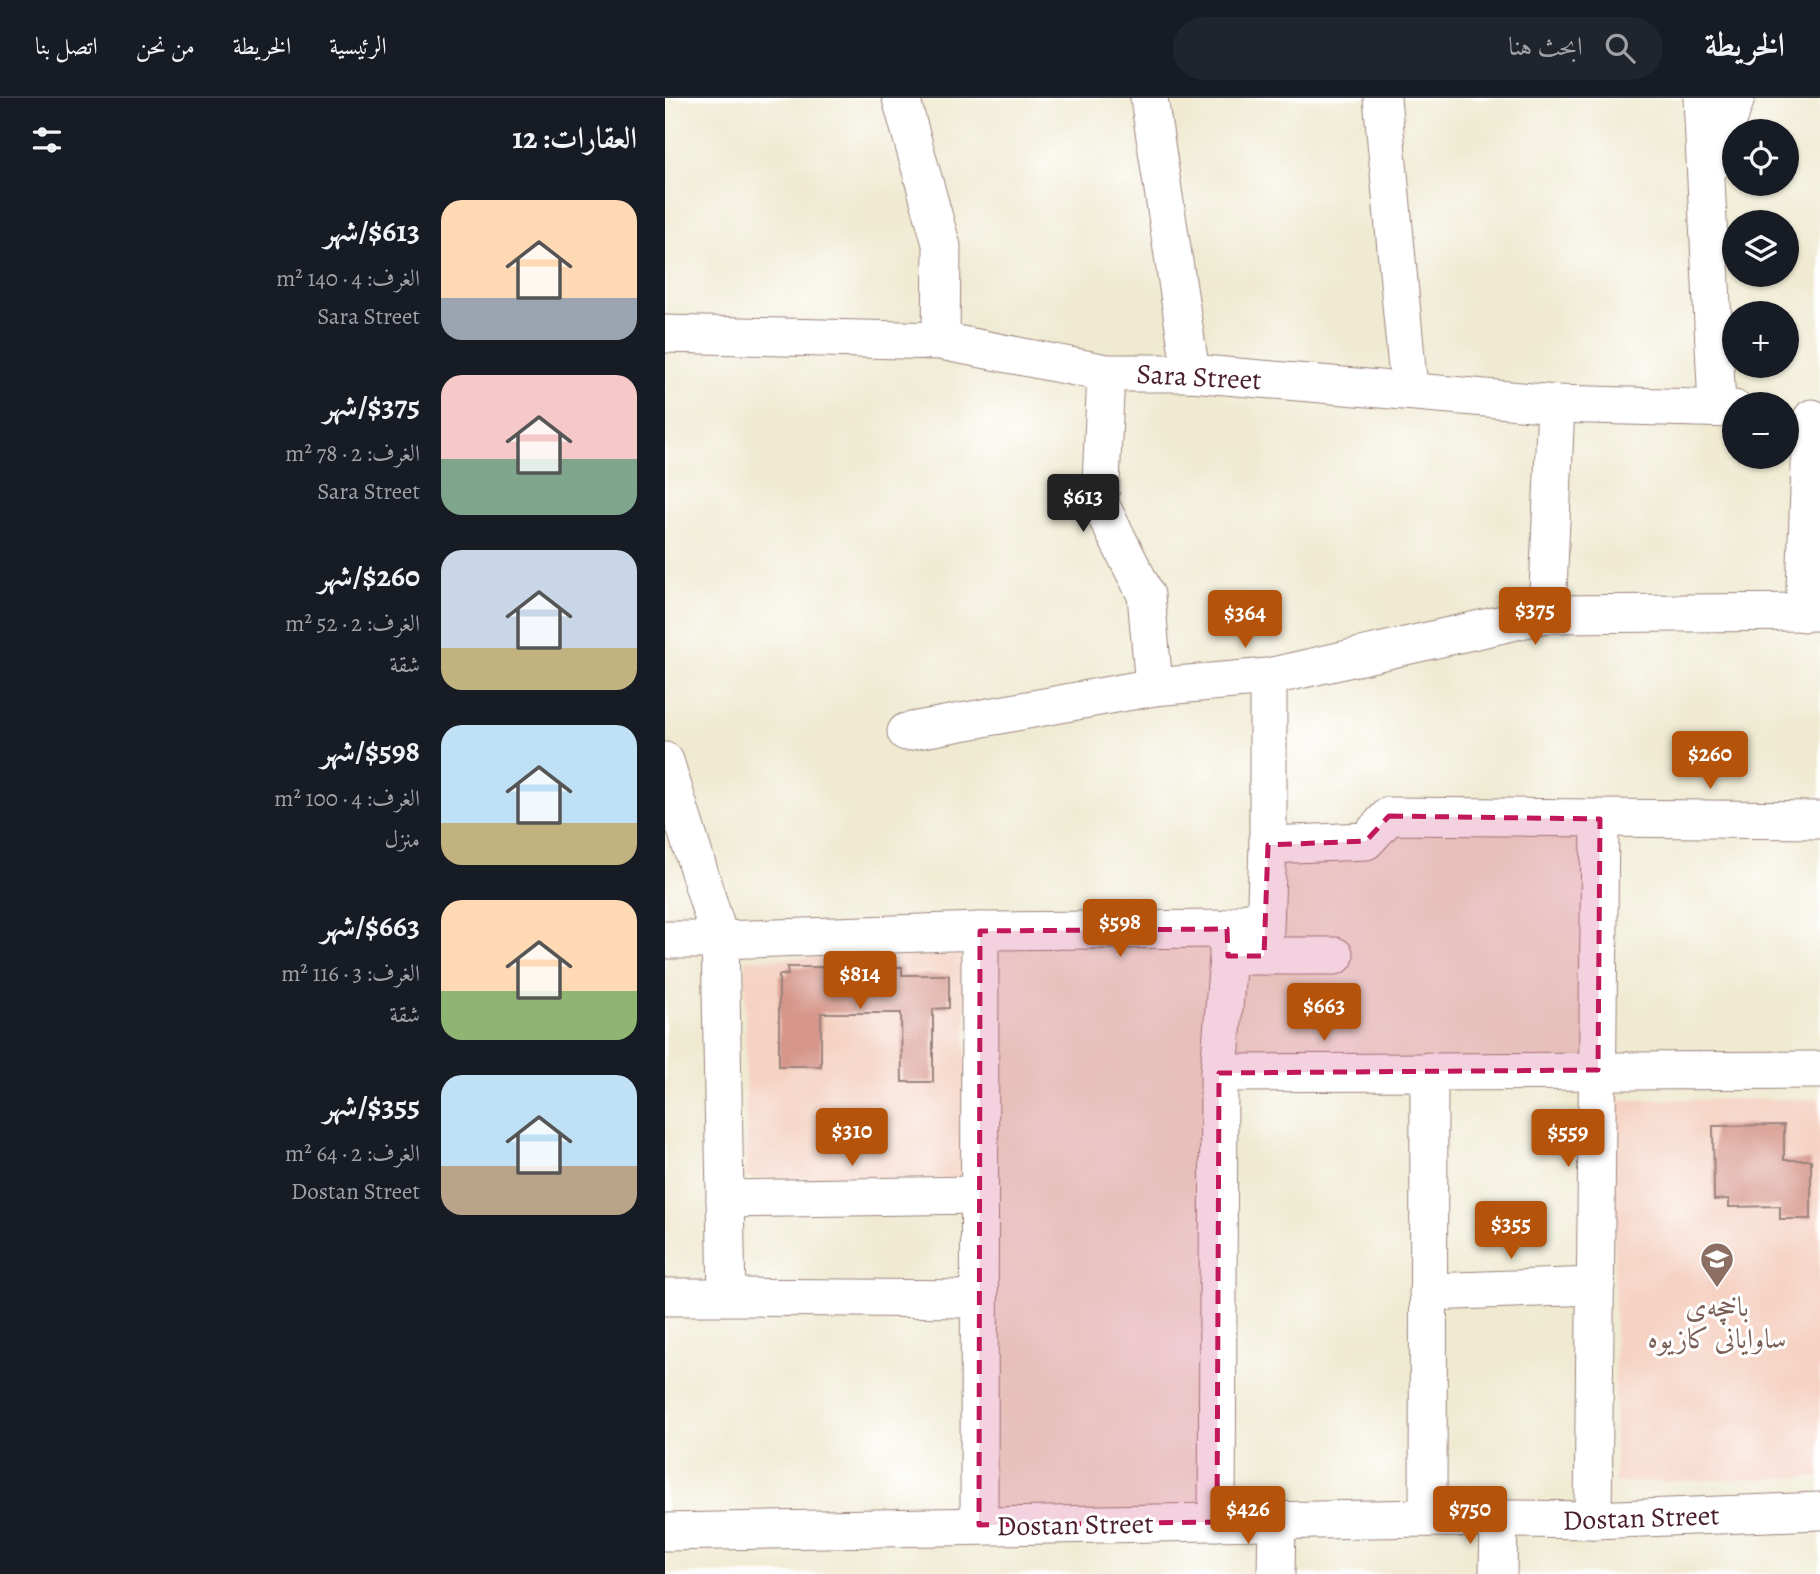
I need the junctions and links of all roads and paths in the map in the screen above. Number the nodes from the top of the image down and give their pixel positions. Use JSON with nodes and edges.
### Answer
{"nodes":[{"id":1,"x":901,"y":98,"type":"edge"},
{"id":2,"x":1382,"y":98,"type":"edge"},
{"id":3,"x":1702,"y":98,"type":"edge"},
{"id":4,"x":1736,"y":98,"type":"edge"},
{"id":5,"x":1152,"y":99,"type":"edge"},
{"id":6,"x":1707,"y":181,"type":"junction"},
{"id":7,"x":665,"y":334,"type":"edge"},
{"id":8,"x":941,"y":341,"type":"junction"},
{"id":9,"x":1106,"y":373,"type":"junction"},
{"id":10,"x":1191,"y":373,"type":"junction"},
{"id":11,"x":1409,"y":390,"type":"junction"},
{"id":12,"x":1725,"y":392,"type":"edge"},
{"id":13,"x":1556,"y":404,"type":"junction"},
{"id":14,"x":1722,"y":409,"type":"edge"},
{"id":15,"x":1806,"y":417,"type":"edge"},
{"id":16,"x":1812,"y":613,"type":"edge"},
{"id":17,"x":1546,"y":614,"type":"junction"},
{"id":18,"x":1268,"y":677,"type":"junction"},
{"id":19,"x":1154,"y":687,"type":"junction"},
{"id":20,"x":906,"y":732,"type":"dead end"},
{"id":21,"x":665,"y":761,"type":"edge"},
{"id":22,"x":1600,"y":819,"type":"junction"},
{"id":23,"x":1820,"y":820,"type":"edge"},
{"id":24,"x":1268,"y":845,"type":"junction"},
{"id":25,"x":980,"y":931,"type":"junction"},
{"id":26,"x":1234,"y":935,"type":"junction"},
{"id":27,"x":665,"y":940,"type":"edge"},
{"id":28,"x":720,"y":940,"type":"junction"},
{"id":29,"x":1265,"y":956,"type":"junction"},
{"id":30,"x":1335,"y":956,"type":"dead end"},
{"id":31,"x":1598,"y":1070,"type":"junction"},
{"id":32,"x":1820,"y":1070,"type":"edge"},
{"id":33,"x":1429,"y":1071,"type":"junction"},
{"id":34,"x":1219,"y":1073,"type":"junction"},
{"id":35,"x":979,"y":1195,"type":"junction"},
{"id":36,"x":725,"y":1199,"type":"junction"},
{"id":37,"x":1596,"y":1286,"type":"junction"},
{"id":38,"x":1428,"y":1292,"type":"junction"},
{"id":39,"x":665,"y":1297,"type":"edge"},
{"id":40,"x":727,"y":1297,"type":"junction"},
{"id":41,"x":979,"y":1299,"type":"junction"},
{"id":42,"x":1820,"y":1511,"type":"edge"},
{"id":43,"x":1428,"y":1518,"type":"junction"},
{"id":44,"x":1499,"y":1519,"type":"junction"},
{"id":45,"x":1593,"y":1520,"type":"junction"},
{"id":46,"x":1277,"y":1521,"type":"junction"},
{"id":47,"x":1217,"y":1522,"type":"junction"},
{"id":48,"x":979,"y":1525,"type":"junction"},
{"id":49,"x":665,"y":1532,"type":"edge"},
{"id":50,"x":1276,"y":1574,"type":"edge"},
{"id":51,"x":1498,"y":1574,"type":"edge"}],
"edges":[{"from":1,"to":8,"type":"street"},
{"from":2,"to":11,"type":"street"},
{"from":3,"to":6,"type":"street"},
{"from":4,"to":6,"type":"street"},
{"from":5,"to":10,"type":"street"},
{"from":6,"to":12,"type":"street"},
{"from":7,"to":8,"type":"street","name":"Sara Street"},
{"from":8,"to":9,"type":"street","name":"Sara Street"},
{"from":9,"to":10,"type":"street","name":"Sara Street"},
{"from":9,"to":19,"type":"street"},
{"from":10,"to":11,"type":"street","name":"Sara Street"},
{"from":11,"to":13,"type":"street","name":"Sara Street"},
{"from":13,"to":14,"type":"street","name":"Sara Street"},
{"from":13,"to":17,"type":"street"},
{"from":15,"to":16,"type":"street"},
{"from":16,"to":17,"type":"street"},
{"from":17,"to":18,"type":"street"},
{"from":18,"to":19,"type":"street"},
{"from":18,"to":24,"type":"street"},
{"from":19,"to":20,"type":"street"},
{"from":21,"to":28,"type":"street"},
{"from":22,"to":23,"type":"street"},
{"from":22,"to":24,"type":"street"},
{"from":22,"to":31,"type":"street"},
{"from":24,"to":29,"type":"street"},
{"from":25,"to":26,"type":"street"},
{"from":25,"to":28,"type":"street"},
{"from":25,"to":35,"type":"street"},
{"from":26,"to":29,"type":"street"},
{"from":26,"to":34,"type":"street"},
{"from":27,"to":28,"type":"street"},
{"from":28,"to":36,"type":"street"},
{"from":29,"to":30,"type":"street"},
{"from":31,"to":32,"type":"street"},
{"from":31,"to":33,"type":"street"},
{"from":31,"to":37,"type":"street"},
{"from":33,"to":34,"type":"street"},
{"from":33,"to":38,"type":"street"},
{"from":34,"to":47,"type":"street"},
{"from":35,"to":36,"type":"street"},
{"from":35,"to":41,"type":"street"},
{"from":36,"to":40,"type":"street"},
{"from":37,"to":38,"type":"street"},
{"from":37,"to":45,"type":"street"},
{"from":38,"to":43,"type":"street"},
{"from":39,"to":40,"type":"street"},
{"from":40,"to":41,"type":"street"},
{"from":41,"to":48,"type":"street"},
{"from":42,"to":45,"type":"street","name":"Dostan Street"},
{"from":43,"to":44,"type":"street","name":"Dostan Street"},
{"from":43,"to":46,"type":"street","name":"Dostan Street"},
{"from":44,"to":45,"type":"street","name":"Dostan Street"},
{"from":44,"to":51,"type":"street"},
{"from":46,"to":47,"type":"street","name":"Dostan Street"},
{"from":46,"to":50,"type":"street"},
{"from":47,"to":48,"type":"street","name":"Dostan Street"},
{"from":48,"to":49,"type":"street","name":"Dostan Street"}]}
